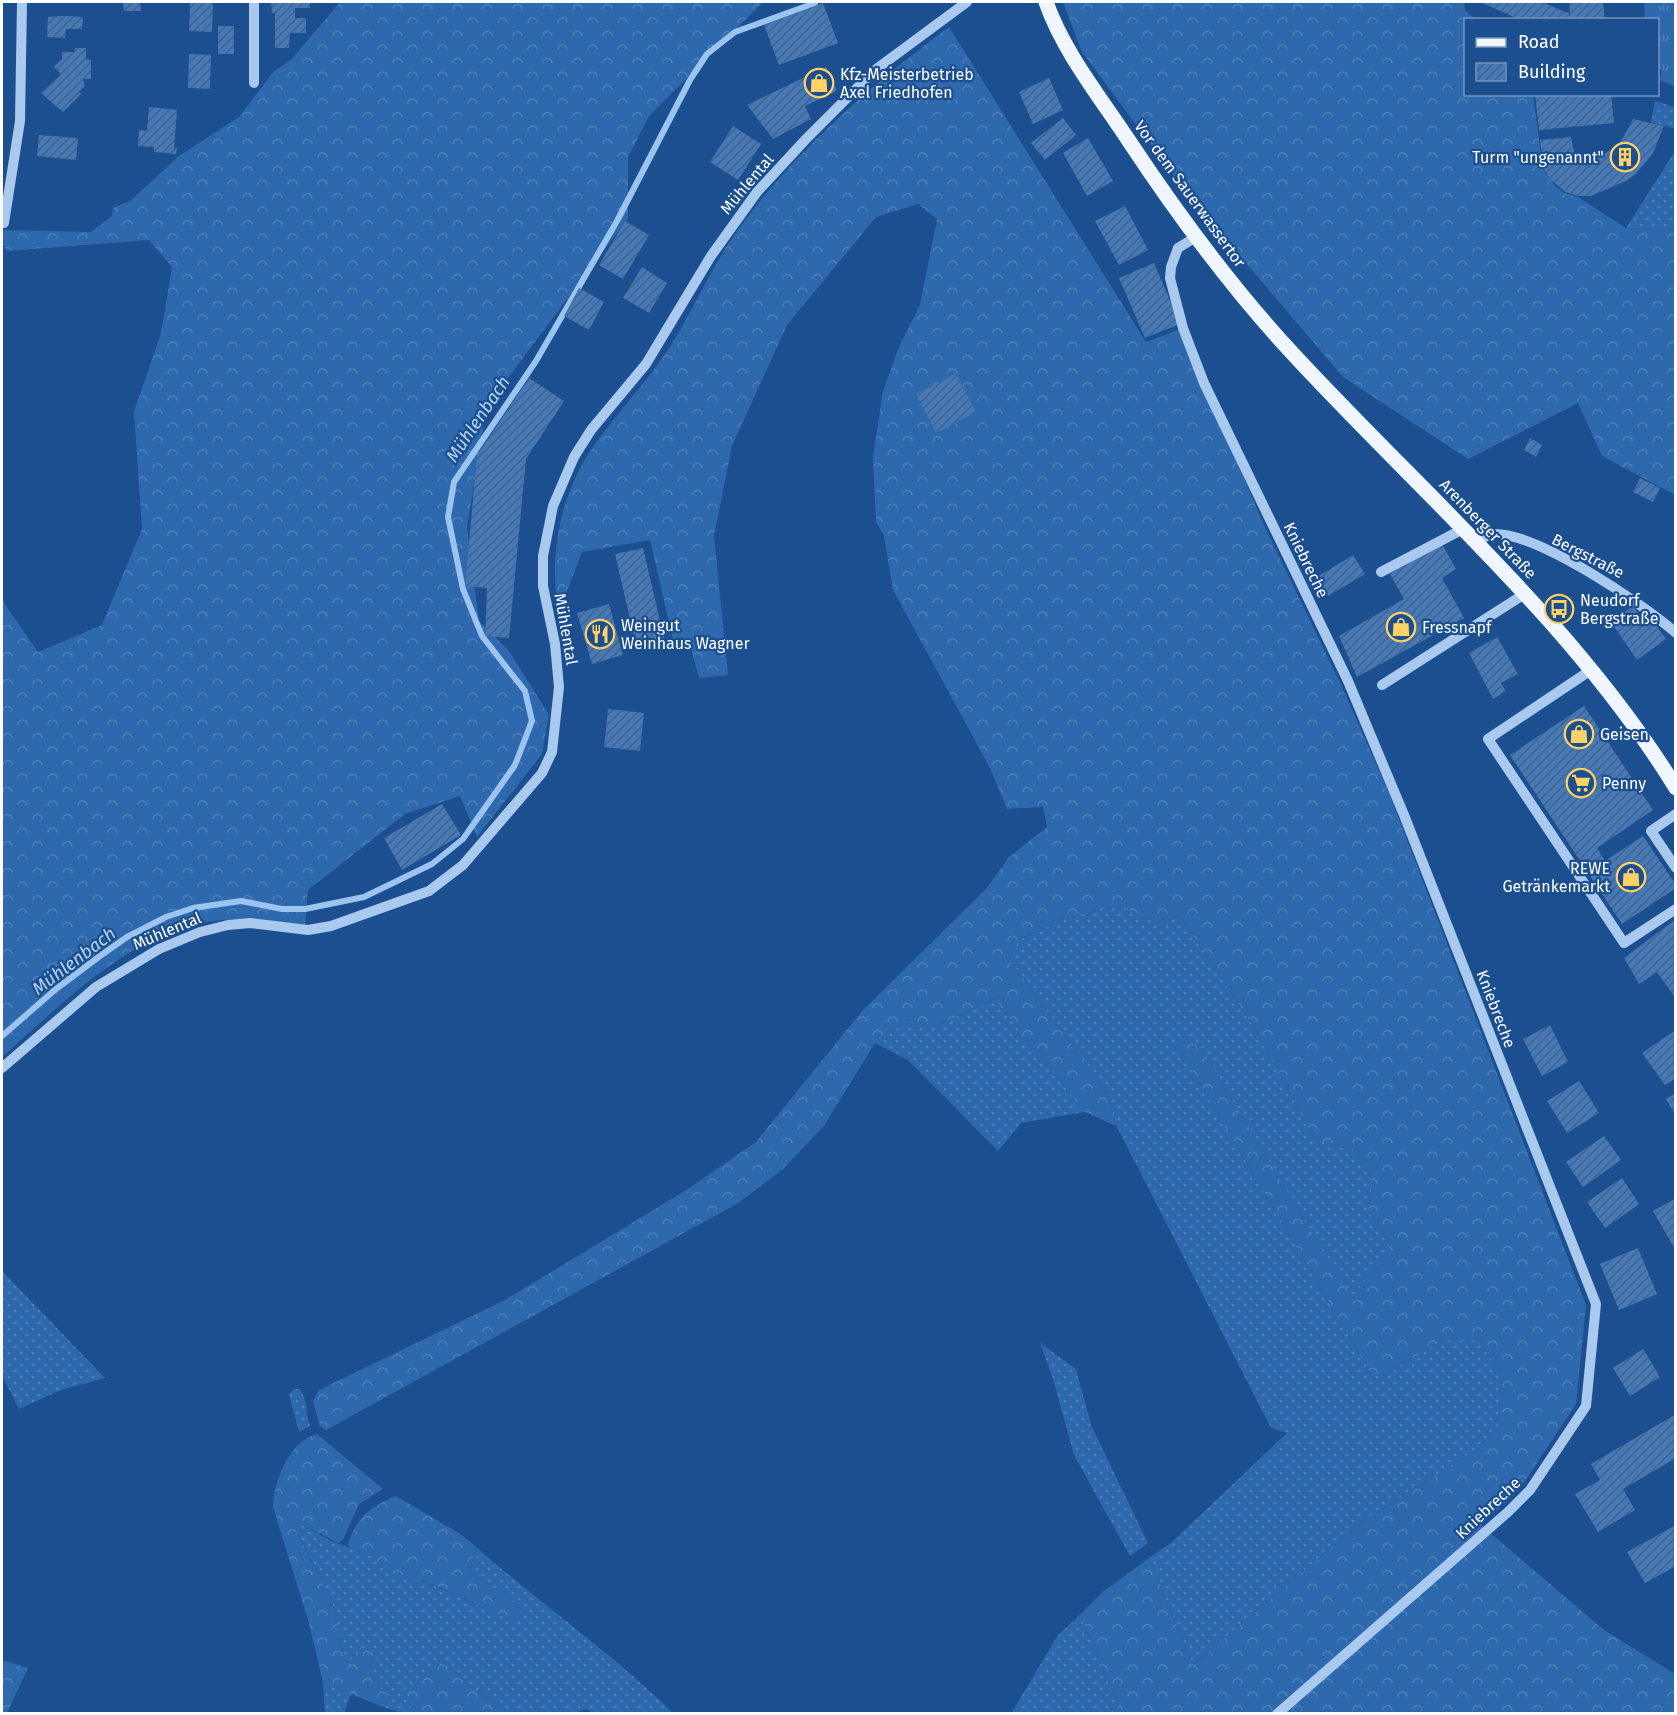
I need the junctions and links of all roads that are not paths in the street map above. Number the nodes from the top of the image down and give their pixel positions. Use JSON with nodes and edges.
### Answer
{"nodes":[{"id":1,"x":22,"y":2,"type":"edge"},
{"id":2,"x":254,"y":2,"type":"edge"},
{"id":3,"x":967,"y":2,"type":"edge"},
{"id":4,"x":1046,"y":2,"type":"edge"},
{"id":5,"x":254,"y":83,"type":"dead end"},
{"id":6,"x":4,"y":223,"type":"dead end"},
{"id":7,"x":1196,"y":237,"type":"junction"},
{"id":8,"x":1328,"y":391,"type":"joint"},
{"id":9,"x":1463,"y":529,"type":"junction"},
{"id":10,"x":1476,"y":543,"type":"junction"},
{"id":11,"x":1381,"y":572,"type":"dead end"},
{"id":12,"x":1526,"y":593,"type":"junction"},
{"id":13,"x":1676,"y":633,"type":"edge"},
{"id":14,"x":1591,"y":670,"type":"junction"},
{"id":15,"x":1382,"y":685,"type":"dead end"},
{"id":16,"x":1676,"y":788,"type":"edge"},
{"id":17,"x":1676,"y":814,"type":"edge"},
{"id":18,"x":1676,"y":868,"type":"edge"},
{"id":19,"x":1676,"y":909,"type":"edge"},
{"id":20,"x":2,"y":1068,"type":"edge"},
{"id":21,"x":1277,"y":1713,"type":"edge"}],
"edges":[{"from":1,"to":6,"type":"street"},
{"from":2,"to":5,"type":"street"},
{"from":3,"to":20,"type":"street","name":"Mühlental"},
{"from":4,"to":7,"type":"main road","name":"Vor dem Sauerwassertor"},
{"from":7,"to":8,"type":"main road","name":"Vor dem Sauerwassertor"},
{"from":7,"to":21,"type":"street","name":"Kniebreche"},
{"from":8,"to":9,"type":"main road","name":"Arenberger Straße"},
{"from":9,"to":10,"type":"main road","name":"Arenberger Straße"},
{"from":9,"to":11,"type":"street"},
{"from":10,"to":12,"type":"main road","name":"Arenberger Straße"},
{"from":10,"to":13,"type":"street","name":"Bergstraße"},
{"from":12,"to":14,"type":"main road","name":"Arenberger Straße"},
{"from":12,"to":15,"type":"street"},
{"from":14,"to":16,"type":"main road","name":"Arenberger Straße"},
{"from":14,"to":19,"type":"street"},
{"from":17,"to":18,"type":"street"}]}
